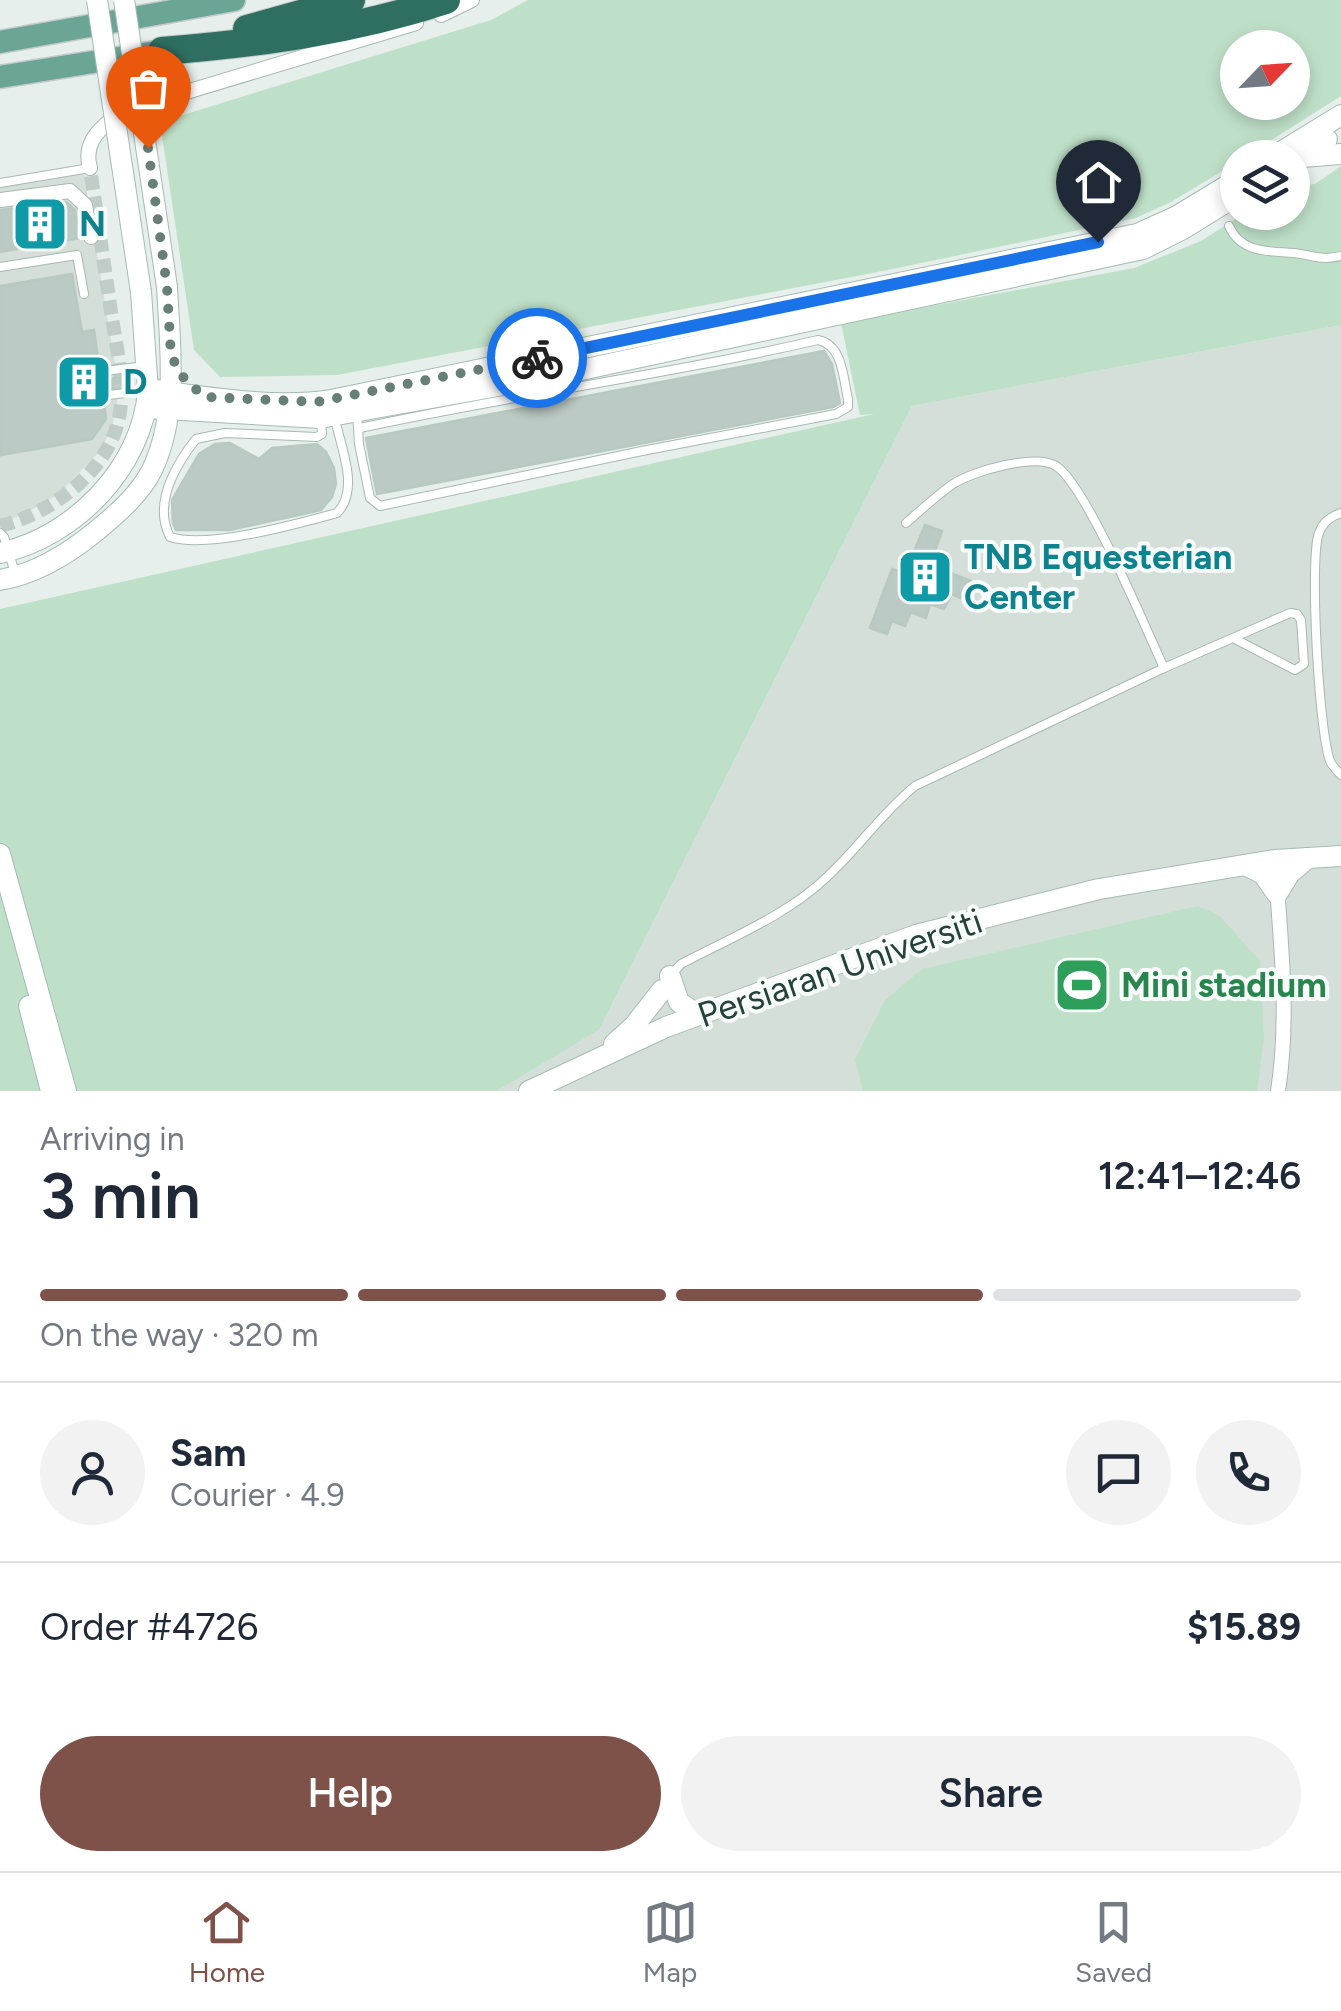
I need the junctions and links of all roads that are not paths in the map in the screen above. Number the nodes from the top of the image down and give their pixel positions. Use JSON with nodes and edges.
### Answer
{"nodes":[{"id":1,"x":96,"y":0,"type":"edge"},
{"id":2,"x":124,"y":0,"type":"edge"},
{"id":3,"x":234,"y":0,"type":"edge"},
{"id":4,"x":351,"y":0,"type":"edge"},
{"id":5,"x":446,"y":0,"type":"edge"},
{"id":6,"x":472,"y":0,"type":"edge"},
{"id":7,"x":0,"y":42,"type":"edge"},
{"id":8,"x":162,"y":51,"type":"junction"},
{"id":9,"x":0,"y":78,"type":"edge"},
{"id":10,"x":1341,"y":116,"type":"edge"},
{"id":11,"x":1341,"y":130,"type":"edge"},
{"id":12,"x":1301,"y":140,"type":"edge"},
{"id":13,"x":1310,"y":150,"type":"edge"},
{"id":14,"x":1341,"y":154,"type":"edge"},
{"id":15,"x":1310,"y":157,"type":"edge"},
{"id":16,"x":90,"y":168,"type":"joint"},
{"id":17,"x":0,"y":182,"type":"edge"},
{"id":18,"x":1220,"y":189,"type":"edge"},
{"id":19,"x":0,"y":200,"type":"edge"},
{"id":20,"x":1220,"y":207,"type":"edge"},
{"id":21,"x":1231,"y":230,"type":"edge"},
{"id":22,"x":91,"y":238,"type":"dead end"},
{"id":23,"x":1341,"y":256,"type":"edge"},
{"id":24,"x":0,"y":267,"type":"edge"},
{"id":25,"x":84,"y":294,"type":"dead end"},
{"id":26,"x":677,"y":349,"type":"junction"},
{"id":27,"x":171,"y":356,"type":"junction"},
{"id":28,"x":148,"y":365,"type":"junction"},
{"id":29,"x":105,"y":372,"type":"dead end"},
{"id":30,"x":108,"y":396,"type":"dead end"},
{"id":31,"x":156,"y":398,"type":"junction"},
{"id":32,"x":204,"y":405,"type":"junction"},
{"id":33,"x":326,"y":409,"type":"junction"},
{"id":34,"x":358,"y":420,"type":"junction"},
{"id":35,"x":161,"y":443,"type":"junction"},
{"id":36,"x":1341,"y":513,"type":"edge"},
{"id":37,"x":906,"y":522,"type":"dead end"},
{"id":38,"x":3,"y":546,"type":"edge"},
{"id":39,"x":8,"y":578,"type":"edge"},
{"id":40,"x":1233,"y":638,"type":"junction"},
{"id":41,"x":1164,"y":668,"type":"junction"},
{"id":42,"x":1341,"y":775,"type":"edge"},
{"id":43,"x":0,"y":854,"type":"edge"},
{"id":44,"x":1341,"y":856,"type":"edge"},
{"id":45,"x":1308,"y":858,"type":"junction"},
{"id":46,"x":1275,"y":860,"type":"junction"},
{"id":47,"x":1245,"y":865,"type":"junction"},
{"id":48,"x":1277,"y":894,"type":"junction"},
{"id":49,"x":0,"y":900,"type":"edge"},
{"id":50,"x":666,"y":983,"type":"junction"},
{"id":51,"x":698,"y":1015,"type":"junction"},
{"id":52,"x":666,"y":1027,"type":"junction"},
{"id":53,"x":602,"y":1055,"type":"junction"},
{"id":54,"x":52,"y":1091,"type":"edge"},
{"id":55,"x":66,"y":1091,"type":"edge"},
{"id":56,"x":529,"y":1091,"type":"edge"},
{"id":57,"x":1278,"y":1091,"type":"edge"}],
"edges":[{"from":1,"to":28,"type":"street","bridge":true},
{"from":2,"to":27,"type":"street","bridge":true},
{"from":3,"to":7,"type":"main road"},
{"from":4,"to":8,"type":"highway"},
{"from":5,"to":8,"type":"highway"},
{"from":6,"to":16,"type":"street"},
{"from":8,"to":9,"type":"main road"},
{"from":10,"to":12,"type":"street"},
{"from":11,"to":13,"type":"street"},
{"from":14,"to":15,"type":"street"},
{"from":16,"to":17,"type":"lane"},
{"from":18,"to":26,"type":"street"},
{"from":19,"to":22,"type":"street"},
{"from":20,"to":26,"type":"street"},
{"from":21,"to":23,"type":"lane"},
{"from":24,"to":25,"type":"lane"},
{"from":26,"to":33,"type":"street"},
{"from":26,"to":34,"type":"street"},
{"from":26,"to":34,"type":"lane"},
{"from":27,"to":31,"type":"street"},
{"from":27,"to":32,"type":"street"},
{"from":28,"to":29,"type":"lane"},
{"from":28,"to":31,"type":"street"},
{"from":30,"to":31,"type":"lane"},
{"from":31,"to":32,"type":"street"},
{"from":31,"to":35,"type":"street"},
{"from":31,"to":38,"type":"street"},
{"from":32,"to":33,"type":"street"},
{"from":32,"to":35,"type":"street"},
{"from":33,"to":33,"type":"lane"},
{"from":33,"to":34,"type":"street"},
{"from":35,"to":39,"type":"street"},
{"from":36,"to":42,"type":"lane"},
{"from":37,"to":41,"type":"lane"},
{"from":38,"to":39,"type":"lane"},
{"from":40,"to":40,"type":"lane"},
{"from":40,"to":41,"type":"lane"},
{"from":41,"to":50,"type":"lane"},
{"from":43,"to":55,"type":"street"},
{"from":44,"to":45,"type":"street","name":"Persiaran Universiti"},
{"from":45,"to":46,"type":"street","name":"Persiaran Universiti"},
{"from":45,"to":48,"type":"street"},
{"from":46,"to":47,"type":"street","name":"Persiaran Universiti"},
{"from":46,"to":48,"type":"street"},
{"from":47,"to":48,"type":"street"},
{"from":47,"to":51,"type":"street","name":"Persiaran Universiti"},
{"from":48,"to":57,"type":"street"},
{"from":49,"to":54,"type":"street"},
{"from":50,"to":51,"type":"street"},
{"from":50,"to":52,"type":"lane"},
{"from":50,"to":53,"type":"street"},
{"from":51,"to":52,"type":"street","name":"Persiaran Universiti"},
{"from":52,"to":53,"type":"street","name":"Persiaran Universiti"},
{"from":53,"to":56,"type":"street","name":"Persiaran Universiti"}]}
